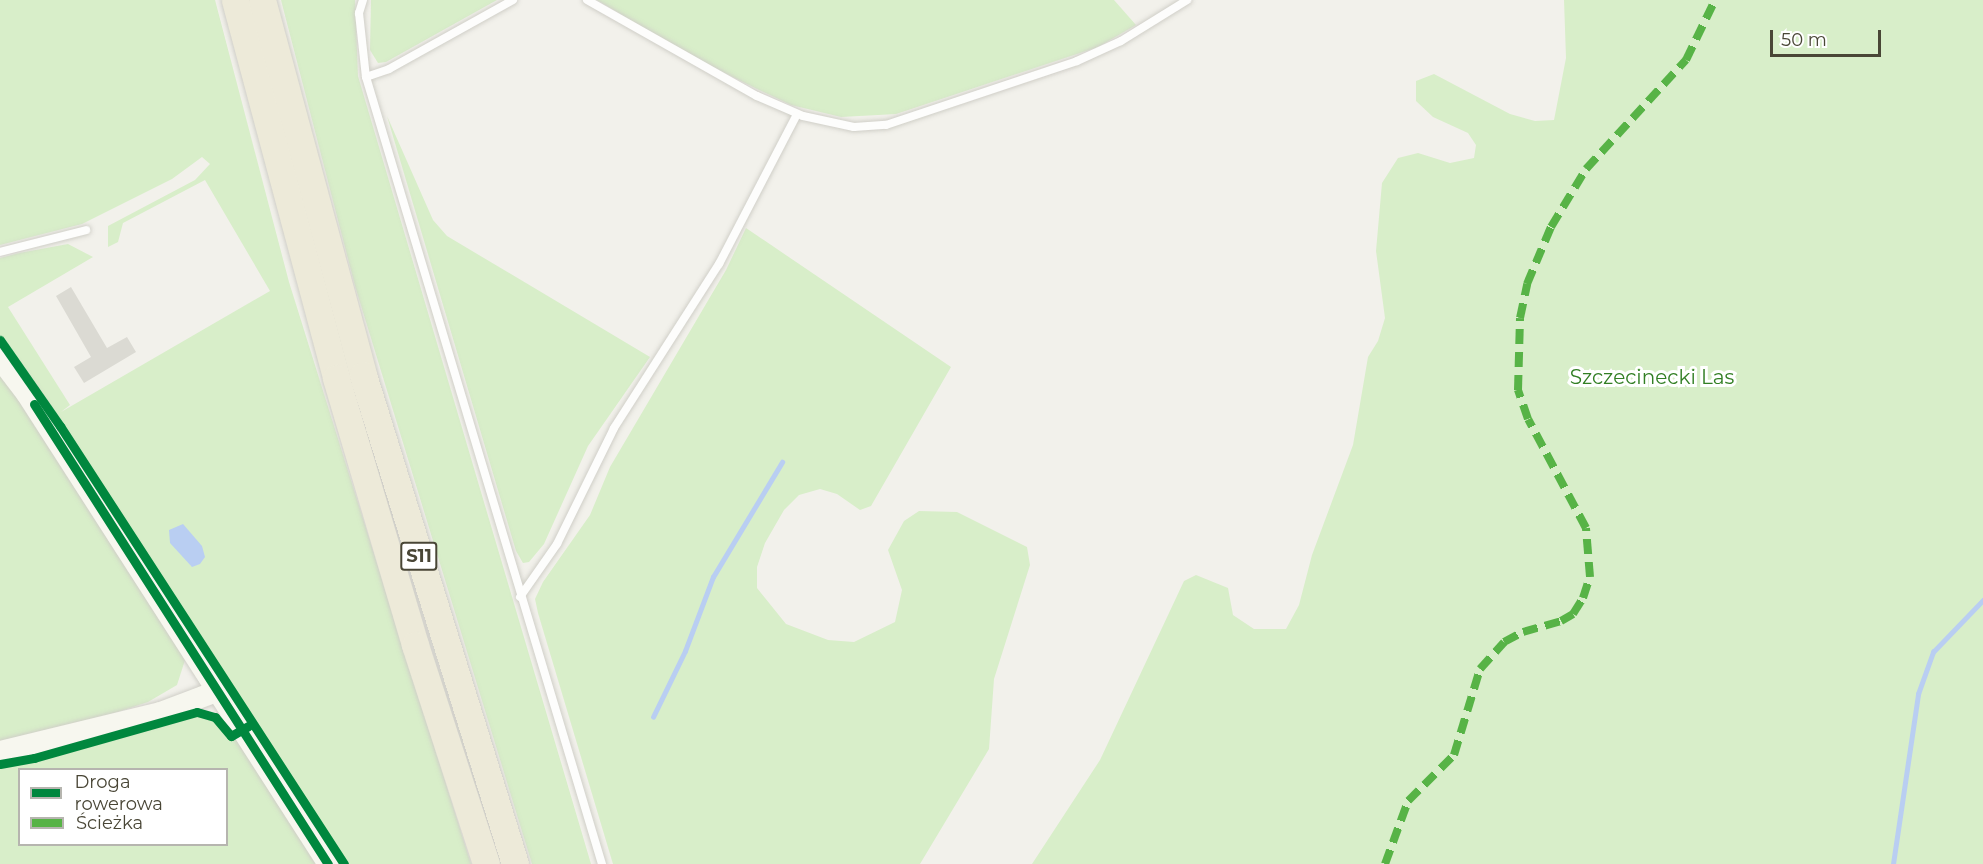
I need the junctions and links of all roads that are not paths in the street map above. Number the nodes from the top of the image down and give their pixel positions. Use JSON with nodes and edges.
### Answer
{"nodes":[{"id":1,"x":234,"y":0,"type":"edge"},
{"id":2,"x":262,"y":0,"type":"edge"},
{"id":3,"x":363,"y":0,"type":"edge"},
{"id":4,"x":513,"y":0,"type":"edge"},
{"id":5,"x":587,"y":0,"type":"edge"},
{"id":6,"x":1187,"y":0,"type":"edge"},
{"id":7,"x":366,"y":77,"type":"junction"},
{"id":8,"x":797,"y":114,"type":"junction"},
{"id":9,"x":86,"y":230,"type":"dead end"},
{"id":10,"x":0,"y":252,"type":"edge"},
{"id":11,"x":0,"y":359,"type":"edge"},
{"id":12,"x":520,"y":597,"type":"junction"},
{"id":13,"x":212,"y":685,"type":"junction"},
{"id":14,"x":0,"y":751,"type":"edge"},
{"id":15,"x":328,"y":864,"type":"edge"},
{"id":16,"x":486,"y":864,"type":"edge"},
{"id":17,"x":515,"y":864,"type":"edge"},
{"id":18,"x":602,"y":864,"type":"edge"}],
"edges":[{"from":1,"to":16,"type":"highway","number":"S11"},
{"from":2,"to":17,"type":"highway","number":"S11"},
{"from":3,"to":7,"type":"lane"},
{"from":4,"to":7,"type":"lane"},
{"from":5,"to":8,"type":"lane"},
{"from":6,"to":8,"type":"lane"},
{"from":7,"to":12,"type":"lane"},
{"from":8,"to":12,"type":"lane"},
{"from":9,"to":10,"type":"lane"},
{"from":11,"to":13,"type":"street"},
{"from":12,"to":18,"type":"lane"},
{"from":13,"to":14,"type":"street"},
{"from":13,"to":15,"type":"street"}]}
